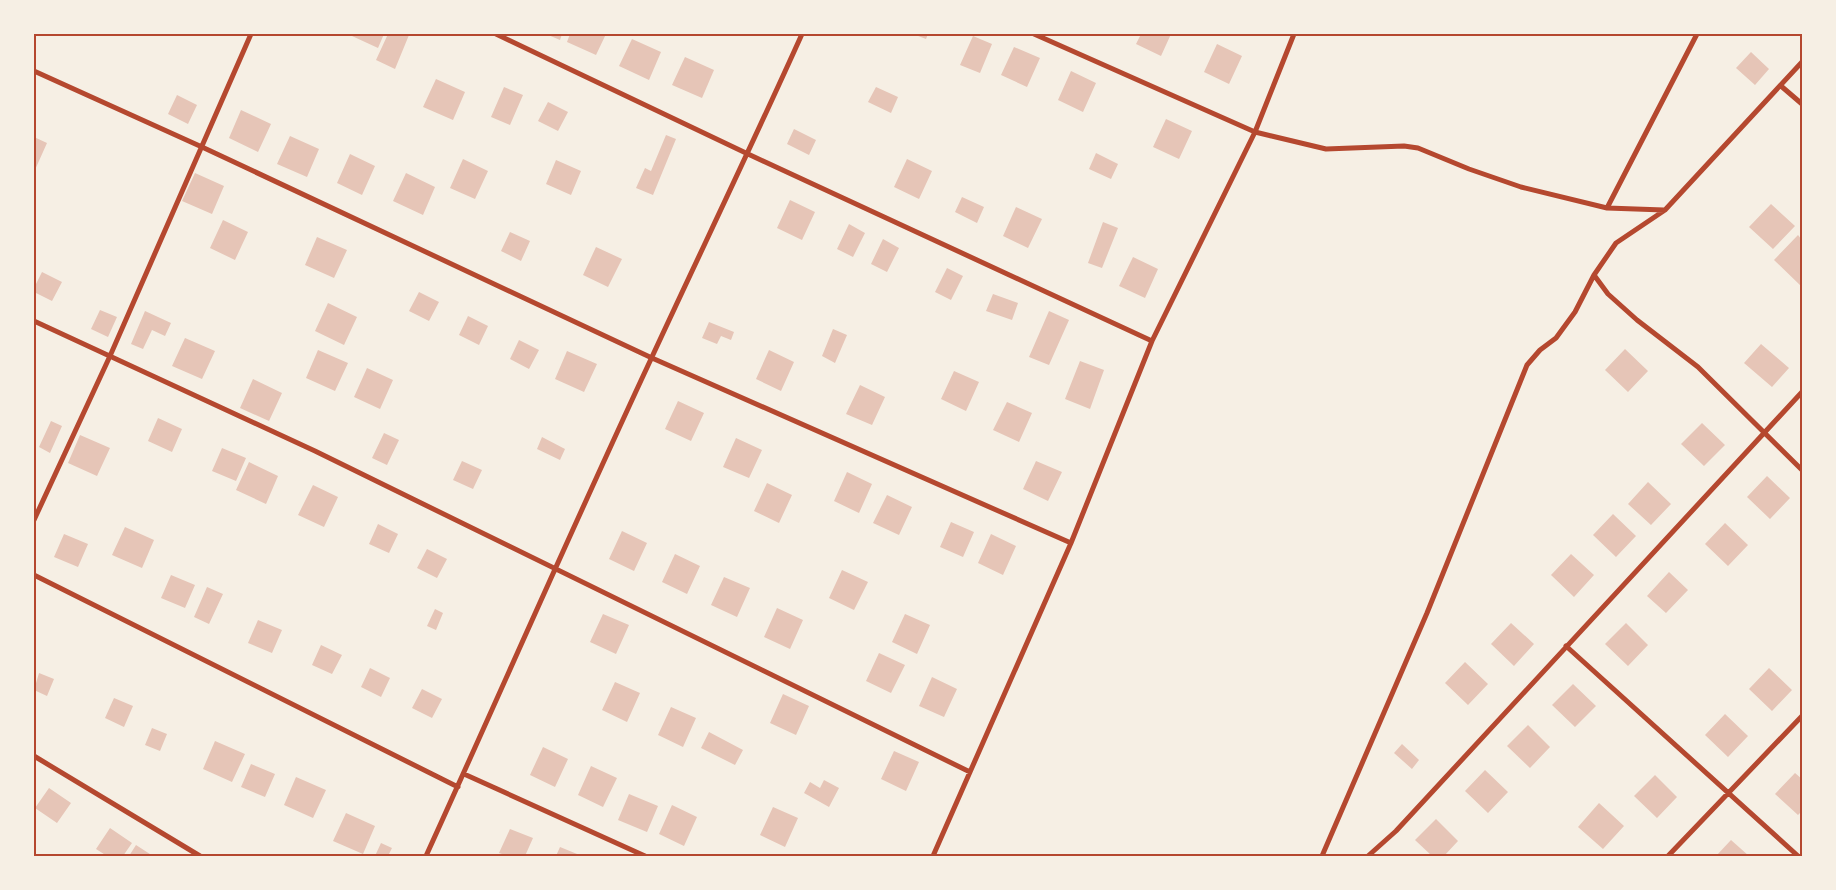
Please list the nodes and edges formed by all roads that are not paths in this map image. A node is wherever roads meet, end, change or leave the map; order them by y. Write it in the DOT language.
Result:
graph roads {
  1 [pos="251,34"];
  2 [pos="496,34"];
  3 [pos="802,34"];
  4 [pos="1034,34"];
  5 [pos="1294,34"];
  6 [pos="1697,34"];
  7 [pos="1802,62"];
  8 [pos="34,71"];
  9 [pos="1781,86"];
  10 [pos="1802,104"];
  11 [pos="1255,132"];
  12 [pos="202,147"];
  13 [pos="748,154"];
  14 [pos="1607,208"];
  15 [pos="1664,210"];
  16 [pos="1594,275"];
  17 [pos="34,321"];
  18 [pos="1152,341"];
  19 [pos="110,356"];
  20 [pos="652,358"];
  21 [pos="1802,392"];
  22 [pos="1764,433"];
  23 [pos="1802,470"];
  24 [pos="34,520"];
  25 [pos="1071,543"];
  26 [pos="556,568"];
  27 [pos="34,575"];
  28 [pos="1566,646"];
  29 [pos="1802,716"];
  30 [pos="34,756"];
  31 [pos="970,772"];
  32 [pos="464,774"];
  33 [pos="458,787"];
  34 [pos="1729,794"];
  35 [pos="200,856"];
  36 [pos="426,856"];
  37 [pos="645,856"];
  38 [pos="934,856"];
  39 [pos="1322,856"];
  40 [pos="1368,856"];
  41 [pos="1668,856"];
  42 [pos="1798,856"];
  1 -- 12 [label="street"];
  2 -- 13 [label="street"];
  3 -- 13 [label="street"];
  4 -- 11 [label="street"];
  5 -- 11 [label="street"];
  6 -- 14 [label="street"];
  7 -- 9 [label="street"];
  8 -- 12 [label="street"];
  9 -- 10 [label="street"];
  9 -- 15 [label="street"];
  11 -- 14 [label="street"];
  11 -- 18 [label="street"];
  12 -- 19 [label="street"];
  12 -- 20 [label="street"];
  13 -- 18 [label="street"];
  13 -- 20 [label="street"];
  14 -- 15 [label="street"];
  15 -- 16 [label="street"];
  16 -- 22 [label="street"];
  16 -- 39 [label="street"];
  17 -- 19 [label="street"];
  18 -- 25 [label="street"];
  19 -- 24 [label="street"];
  19 -- 26 [label="street"];
  20 -- 25 [label="street"];
  20 -- 26 [label="street"];
  21 -- 22 [label="street"];
  22 -- 23 [label="street"];
  22 -- 28 [label="street"];
  25 -- 31 [label="street"];
  26 -- 31 [label="street"];
  26 -- 32 [label="street"];
  27 -- 33 [label="street"];
  28 -- 34 [label="street"];
  28 -- 40 [label="street"];
  29 -- 34 [label="street"];
  30 -- 35 [label="street"];
  31 -- 38 [label="street"];
  32 -- 33 [label="street"];
  32 -- 37 [label="street"];
  33 -- 36 [label="street"];
  34 -- 41 [label="street"];
  34 -- 42 [label="street"];
}
